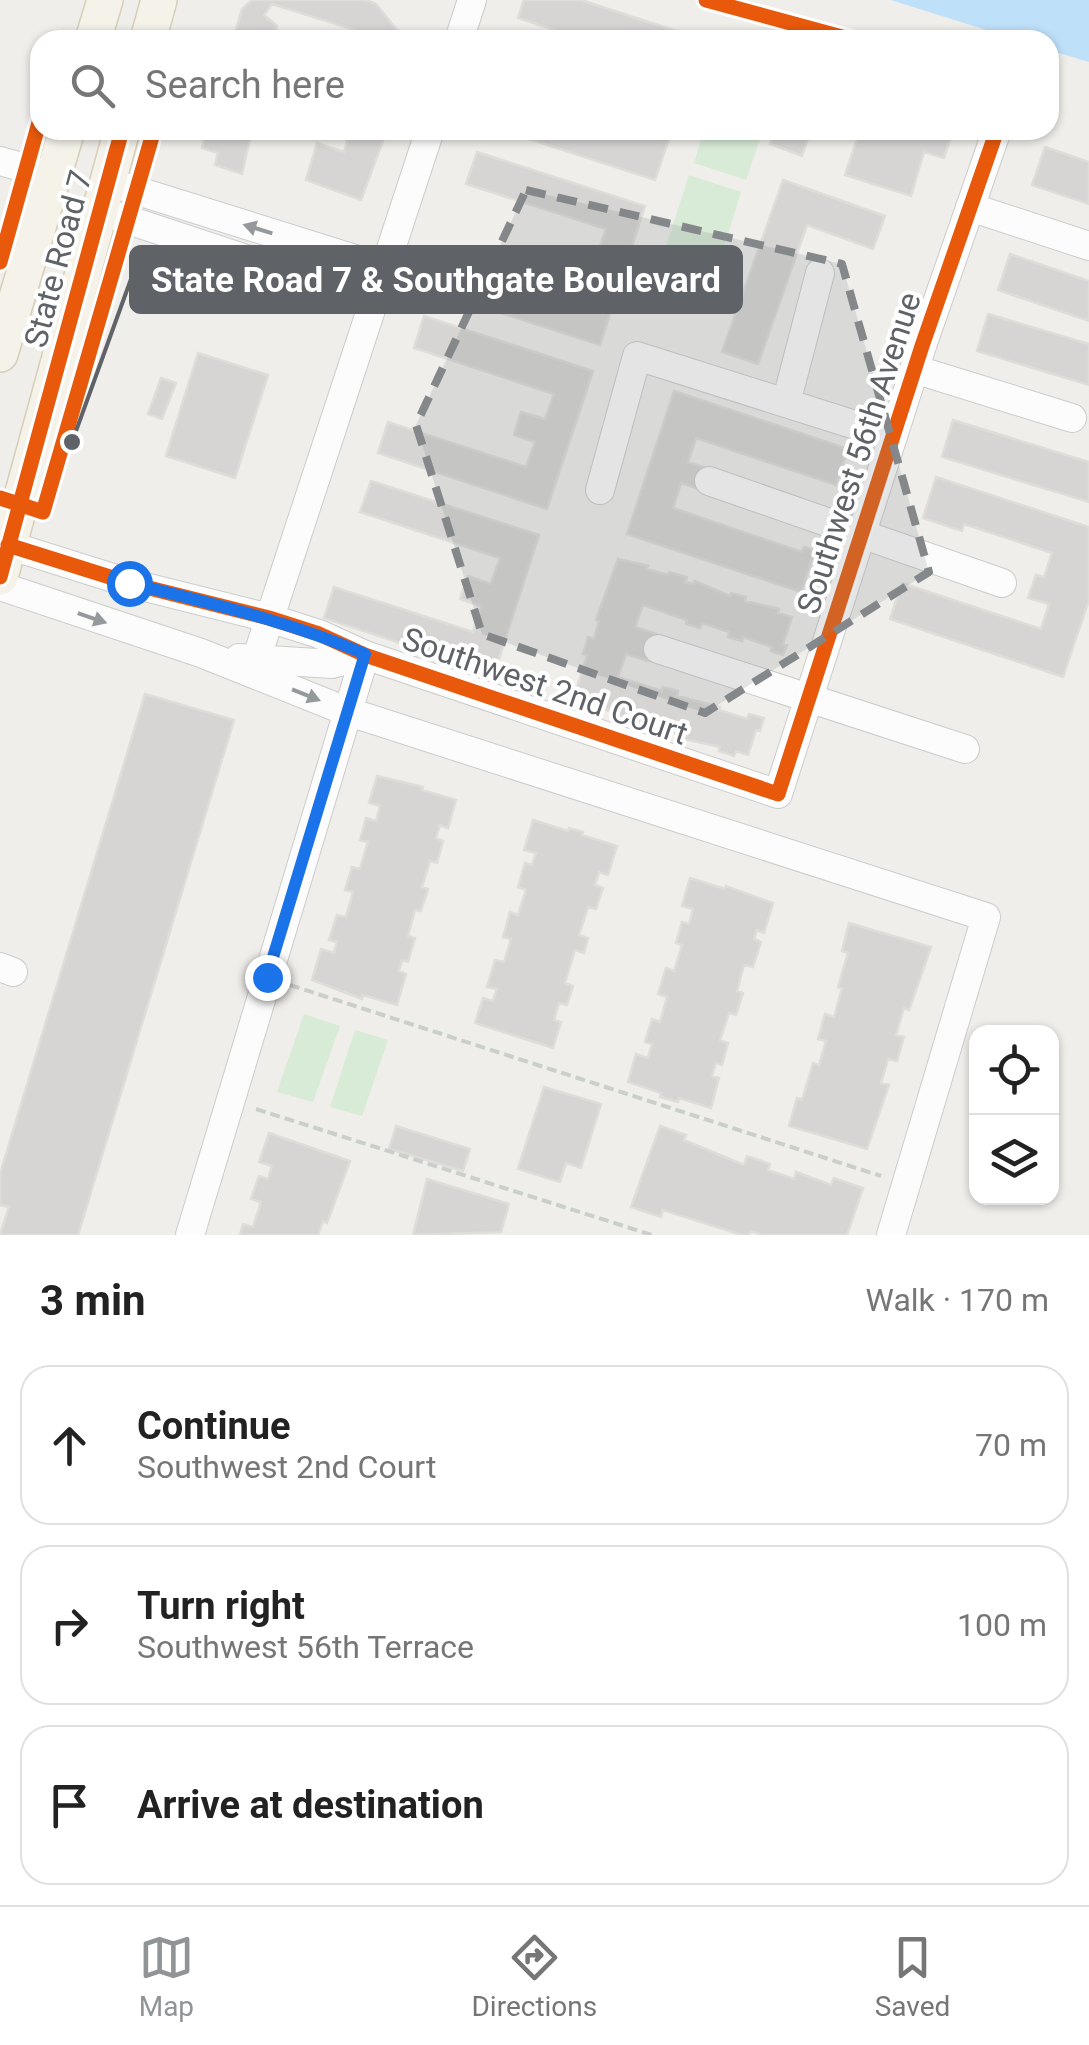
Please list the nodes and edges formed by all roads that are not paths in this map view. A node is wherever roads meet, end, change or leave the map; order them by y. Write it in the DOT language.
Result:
graph roads {
  1 [pos="159,0"];
  2 [pos="472,0"];
  3 [pos="151,30"];
  4 [pos="463,30"];
  5 [pos="64,140"];
  6 [pos="119,140"];
  7 [pos="427,140"];
  8 [pos="993,140"];
  9 [pos="2,166"];
  10 [pos="53,176"];
  11 [pos="104,197"];
  12 [pos="970,207"];
  13 [pos="1089,246"];
  14 [pos="384,268"];
  15 [pos="820,274"];
  16 [pos="373,301"];
  17 [pos="0,354"];
  18 [pos="914,369"];
  19 [pos="786,403"];
  20 [pos="1072,418"];
  21 [pos="892,437"];
  22 [pos="709,481"];
  23 [pos="600,490"];
  24 [pos="862,534"];
  25 [pos="3,555"];
  26 [pos="1002,583"];
  27 [pos="0,586"];
  28 [pos="269,618"];
  29 [pos="658,649"];
  30 [pos="201,653"];
  31 [pos="365,654"];
  32 [pos="256,660"];
  33 [pos="809,698"];
  34 [pos="346,711"];
  35 [pos="965,749"];
  36 [pos="778,794"];
  37 [pos="190,1235"];
  38 [pos="891,1235"];
  1 -- 3 [label="main road"];
  2 -- 4 [label="street"];
  5 -- 10 [label="main road, State Road 7"];
  6 -- 11 [label="main road, State Road 7"];
  7 -- 14 [label="street"];
  8 -- 12 [label="street, Southwest 56th Avenue"];
  9 -- 10 [label="street"];
  10 -- 17 [label="main road, State Road 7"];
  14 -- 11 [label="street, one-way"];
  11 -- 16 [label="street"];
  11 -- 25 [label="main road, State Road 7"];
  12 -- 13 [label="street"];
  12 -- 18 [label="street, Southwest 56th Avenue"];
  14 -- 16 [label="street"];
  15 -- 19 [label="street"];
  16 -- 28 [label="street"];
  18 -- 20 [label="street"];
  18 -- 21 [label="street, Southwest 56th Avenue"];
  19 -- 21 [label="street"];
  19 -- 23 [label="street"];
  21 -- 24 [label="street, Southwest 56th Avenue"];
  22 -- 24 [label="street"];
  24 -- 26 [label="street"];
  24 -- 33 [label="street, Southwest 56th Avenue"];
  25 -- 28 [label="street, Southwest 2nd Court"];
  27 -- 30 [label="street, Southwest 2nd Court, one-way"];
  28 -- 31 [label="street, Southwest 2nd Court"];
  28 -- 32 [label="street"];
  29 -- 33 [label="street"];
  30 -- 32 [label="street, Southwest 2nd Court"];
  30 -- 34 [label="street, Southwest 2nd Court, one-way"];
  31 -- 32 [label="street, Southwest 2nd Court"];
  31 -- 34 [label="street"];
  31 -- 36 [label="street, Southwest 2nd Court"];
  33 -- 35 [label="street"];
  33 -- 36 [label="street, Southwest 56th Avenue"];
  34 -- 37 [label="street"];
  34 -- 38 [label="street, Southwest 2nd Court"];
}
